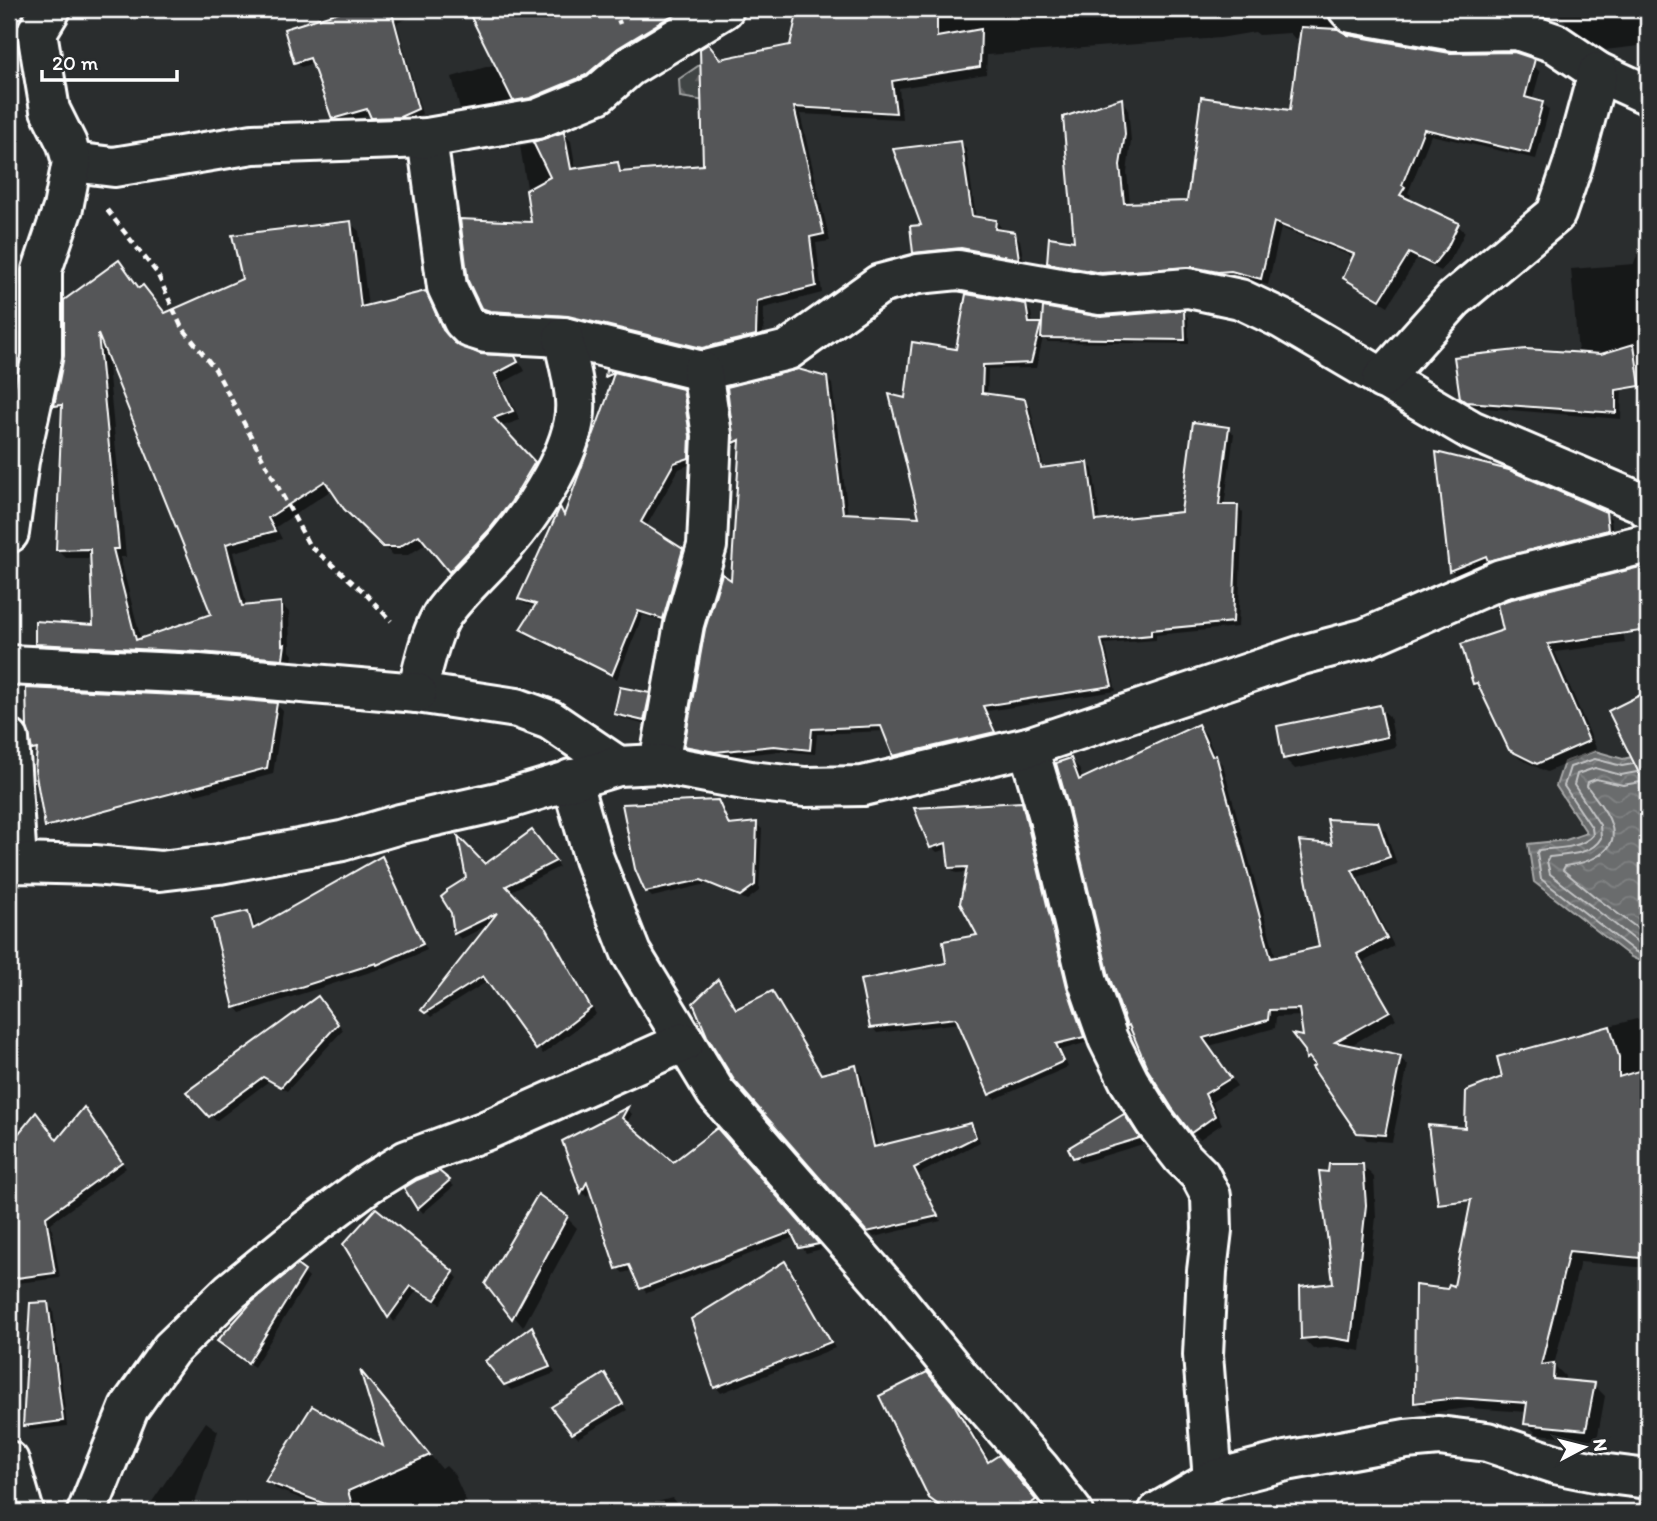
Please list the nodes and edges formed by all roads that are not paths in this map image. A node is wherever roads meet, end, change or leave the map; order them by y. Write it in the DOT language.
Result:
graph roads {
  1 [pos="724,9"];
  2 [pos="1348,9"];
  3 [pos="32,27"];
  4 [pos="1598,72"];
  5 [pos="1648,95"];
  6 [pos="427,138"];
  7 [pos="72,162"];
  8 [pos="562,337"];
  9 [pos="702,371"];
  10 [pos="1382,379"];
  11 [pos="14,459"];
  12 [pos="1648,509"];
  13 [pos="9,533"];
  14 [pos="1648,543"];
  15 [pos="9,665"];
  16 [pos="421,675"];
  17 [pos="9,739"];
  18 [pos="1028,747"];
  19 [pos="659,764"];
  20 [pos="618,766"];
  21 [pos="571,779"];
  22 [pos="13,864"];
  23 [pos="684,1042"];
  24 [pos="9,1461"];
  25 [pos="1648,1479"];
  26 [pos="1213,1480"];
  27 [pos="24,1512"];
  28 [pos="87,1512"];
  29 [pos="1073,1512"];
  30 [pos="1158,1512"];
  1 -- 6 [label="street"];
  2 -- 4 [label="street"];
  3 -- 7 [label="street"];
  4 -- 5 [label="street"];
  4 -- 10 [label="street"];
  6 -- 7 [label="street"];
  6 -- 8 [label="street"];
  7 -- 11 [label="street"];
  8 -- 9 [label="street"];
  8 -- 16 [label="street"];
  9 -- 10 [label="street"];
  9 -- 19 [label="street"];
  10 -- 12 [label="street"];
  11 -- 13 [label="street"];
  14 -- 18 [label="street"];
  15 -- 16 [label="street"];
  16 -- 20 [label="street"];
  17 -- 22 [label="street"];
  18 -- 19 [label="street"];
  18 -- 26 [label="street"];
  19 -- 20 [label="street"];
  20 -- 21 [label="street"];
  21 -- 22 [label="street"];
  21 -- 23 [label="street"];
  23 -- 28 [label="street"];
  23 -- 29 [label="street"];
  24 -- 27 [label="street"];
  25 -- 26 [label="street"];
  26 -- 30 [label="street"];
}
